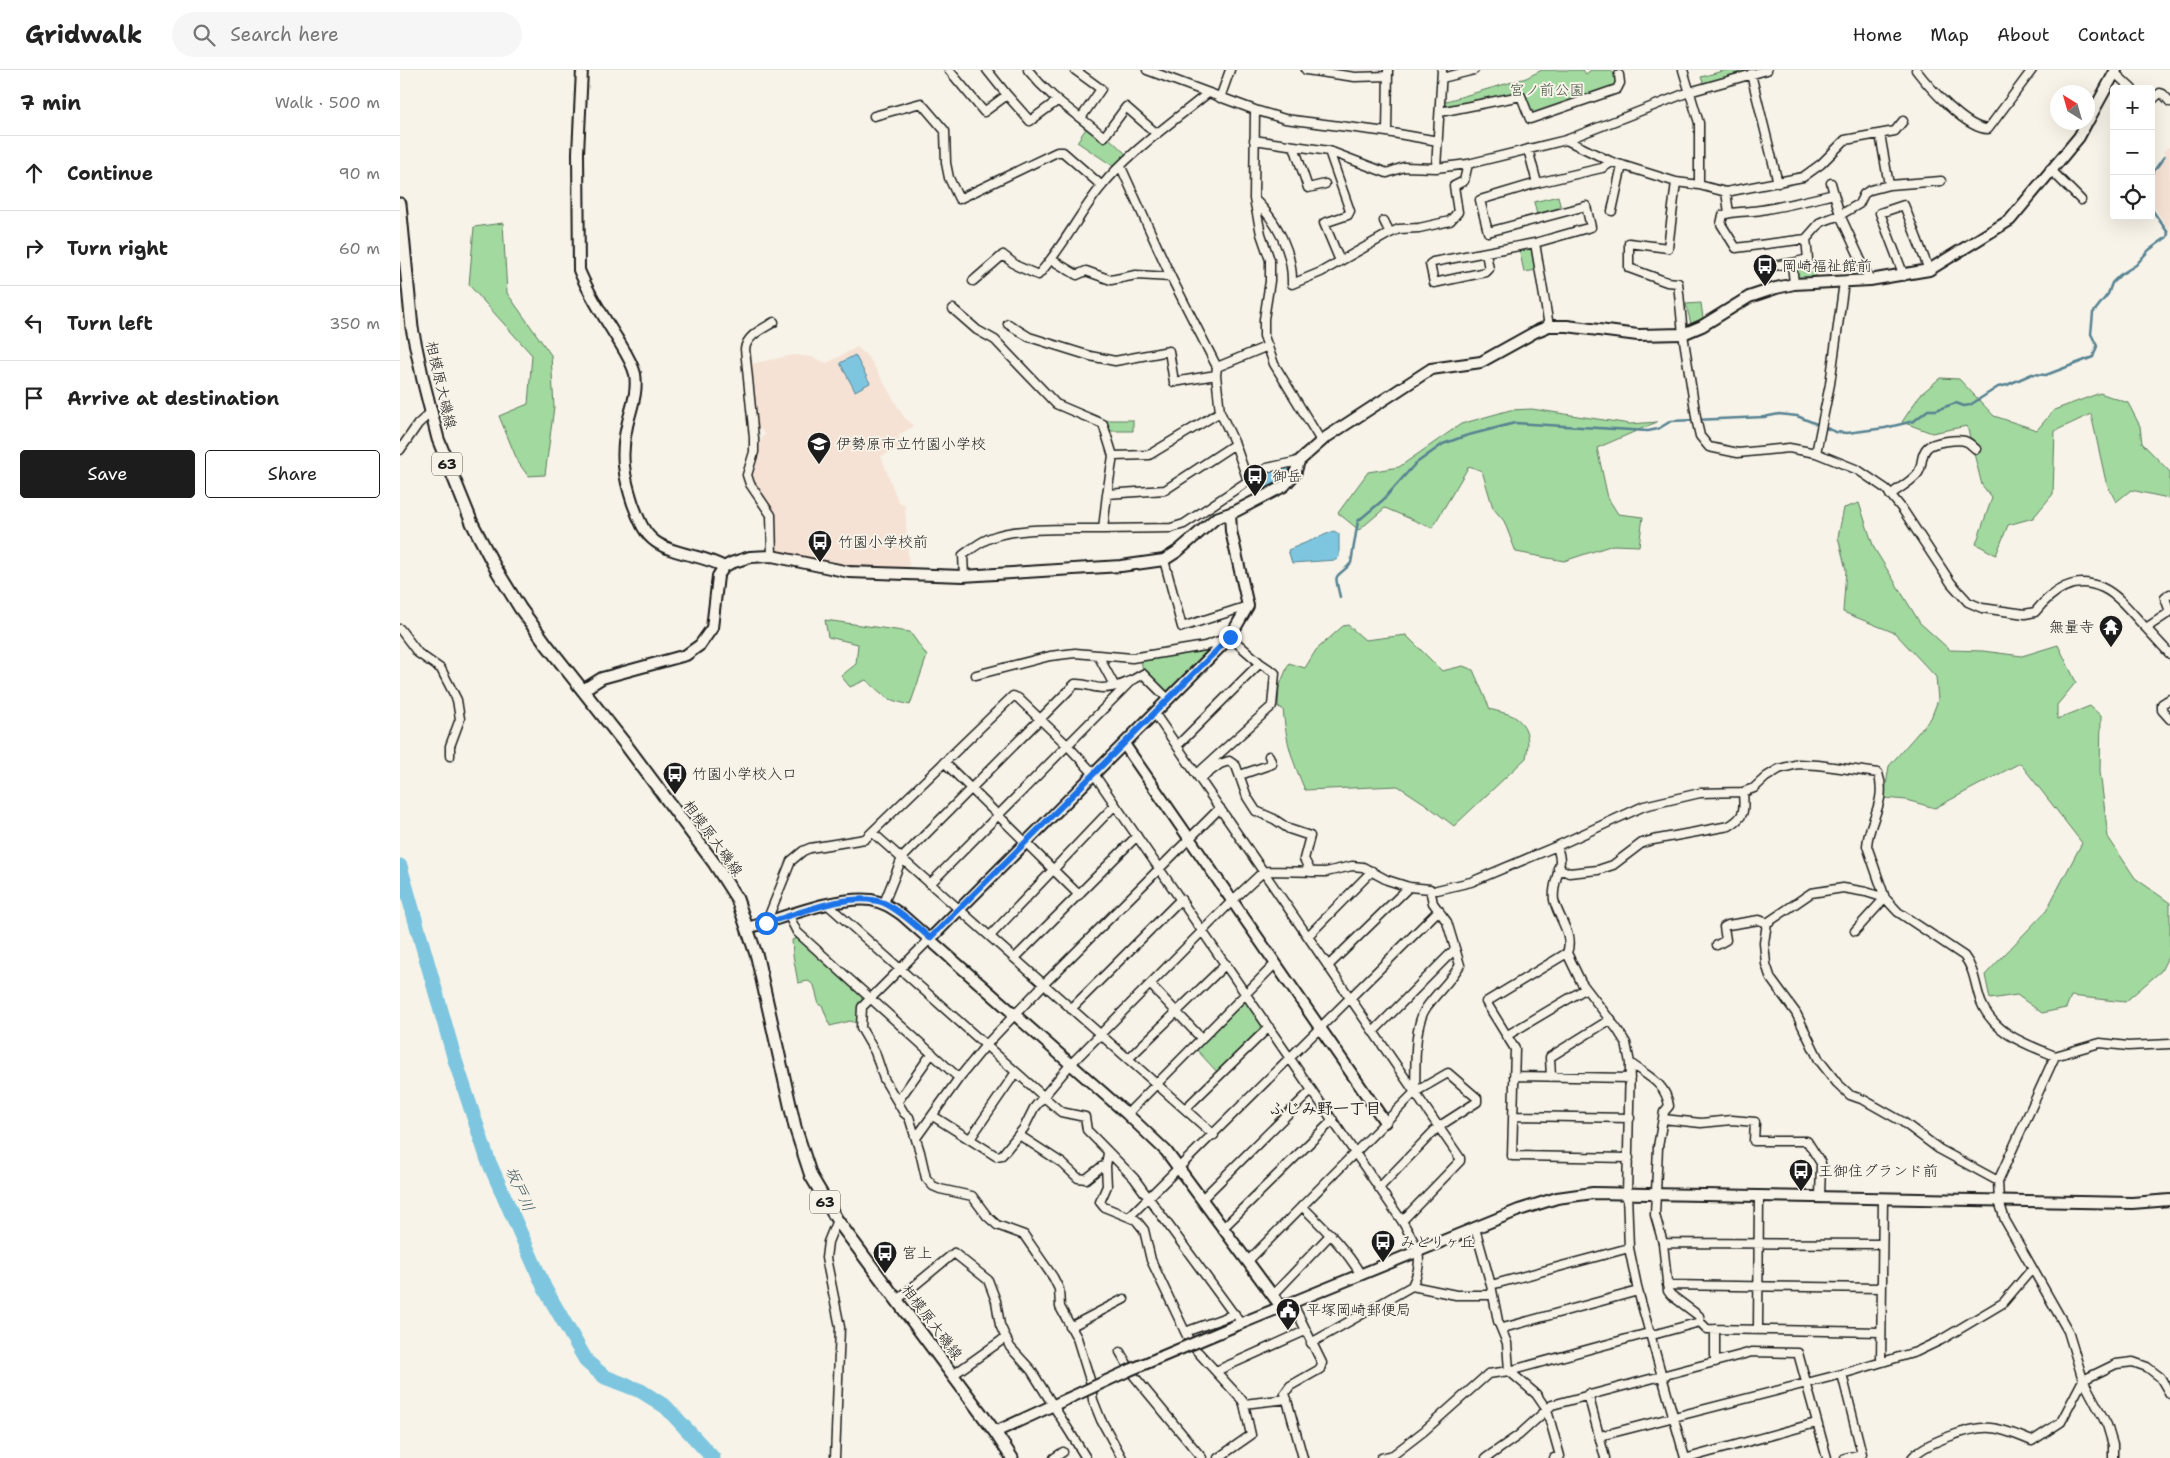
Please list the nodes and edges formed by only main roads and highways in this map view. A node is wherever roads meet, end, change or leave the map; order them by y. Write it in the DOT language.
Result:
graph roads {
  1 [pos="400,204"];
  2 [pos="1012,1458"];
  1 -- 2 [label="main road, 相模原大磯線 / 63"];
}
